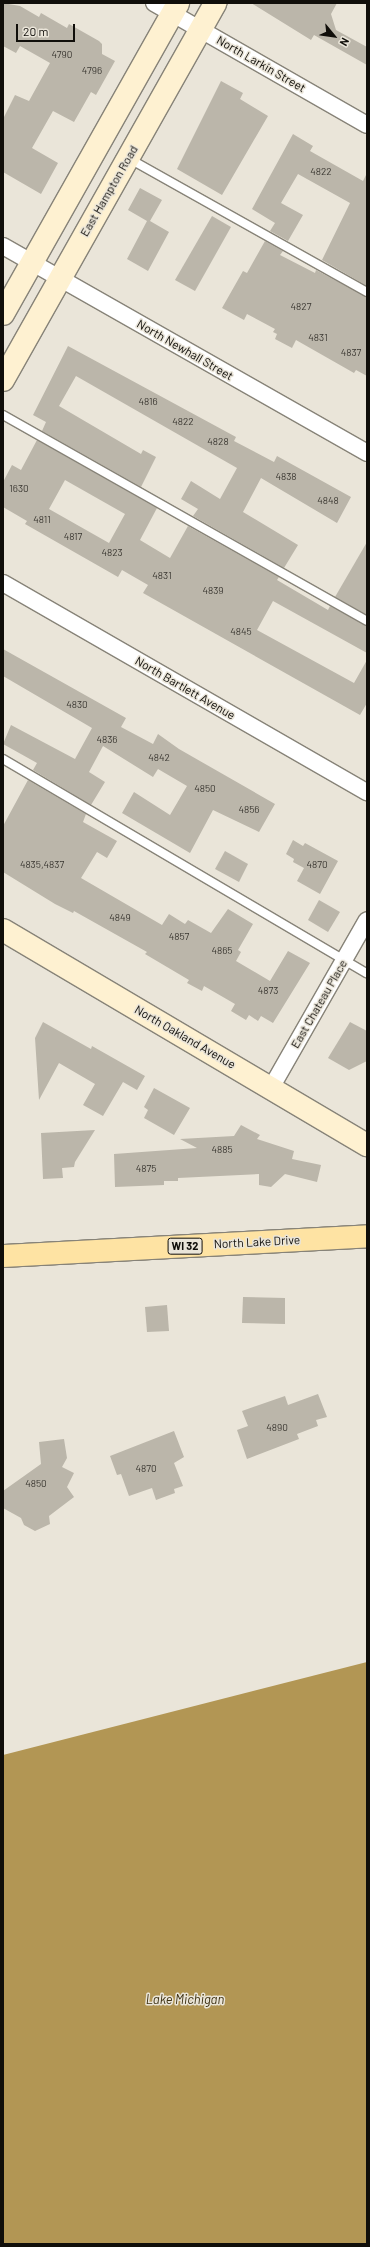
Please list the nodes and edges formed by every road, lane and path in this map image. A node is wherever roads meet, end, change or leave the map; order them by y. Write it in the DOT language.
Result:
graph roads {
  1 [pos="215,3"];
  2 [pos="168,6"];
  3 [pos="200,30"];
  4 [pos="367,125"];
  5 [pos="128,158"];
  6 [pos="3,246"];
  7 [pos="32,262"];
  8 [pos="60,278"];
  9 [pos="367,292"];
  10 [pos="3,314"];
  11 [pos="3,380"];
  12 [pos="3,415"];
  13 [pos="367,454"];
  14 [pos="3,583"];
  15 [pos="367,620"];
  16 [pos="3,759"];
  17 [pos="367,792"];
  18 [pos="367,920"];
  19 [pos="3,930"];
  20 [pos="344,960"];
  21 [pos="367,973"];
  22 [pos="271,1088"];
  23 [pos="367,1145"];
  24 [pos="367,1236"];
  25 [pos="3,1256"];
  1 -- 3 [label="main road, East Hampton Road"];
  2 -- 3 [label="street, North Larkin Street"];
  2 -- 7 [label="main road"];
  3 -- 4 [label="street, North Larkin Street"];
  3 -- 5 [label="main road, East Hampton Road"];
  5 -- 8 [label="main road, East Hampton Road"];
  5 -- 9 [label="lane"];
  6 -- 7 [label="street, North Newhall Street"];
  7 -- 8 [label="street, North Newhall Street"];
  7 -- 10 [label="main road"];
  8 -- 11 [label="main road, East Hampton Road"];
  8 -- 13 [label="street, North Newhall Street"];
  12 -- 15 [label="lane"];
  14 -- 17 [label="street, North Bartlett Avenue"];
  16 -- 20 [label="lane"];
  18 -- 20 [label="street, East Chateau Place"];
  19 -- 22 [label="main road, North Oakland Avenue"];
  20 -- 21 [label="lane"];
  20 -- 22 [label="street, East Chateau Place"];
  22 -- 23 [label="main road, North Oakland Avenue"];
  24 -- 25 [label="main road, North Lake Drive / WI 32"];
}
